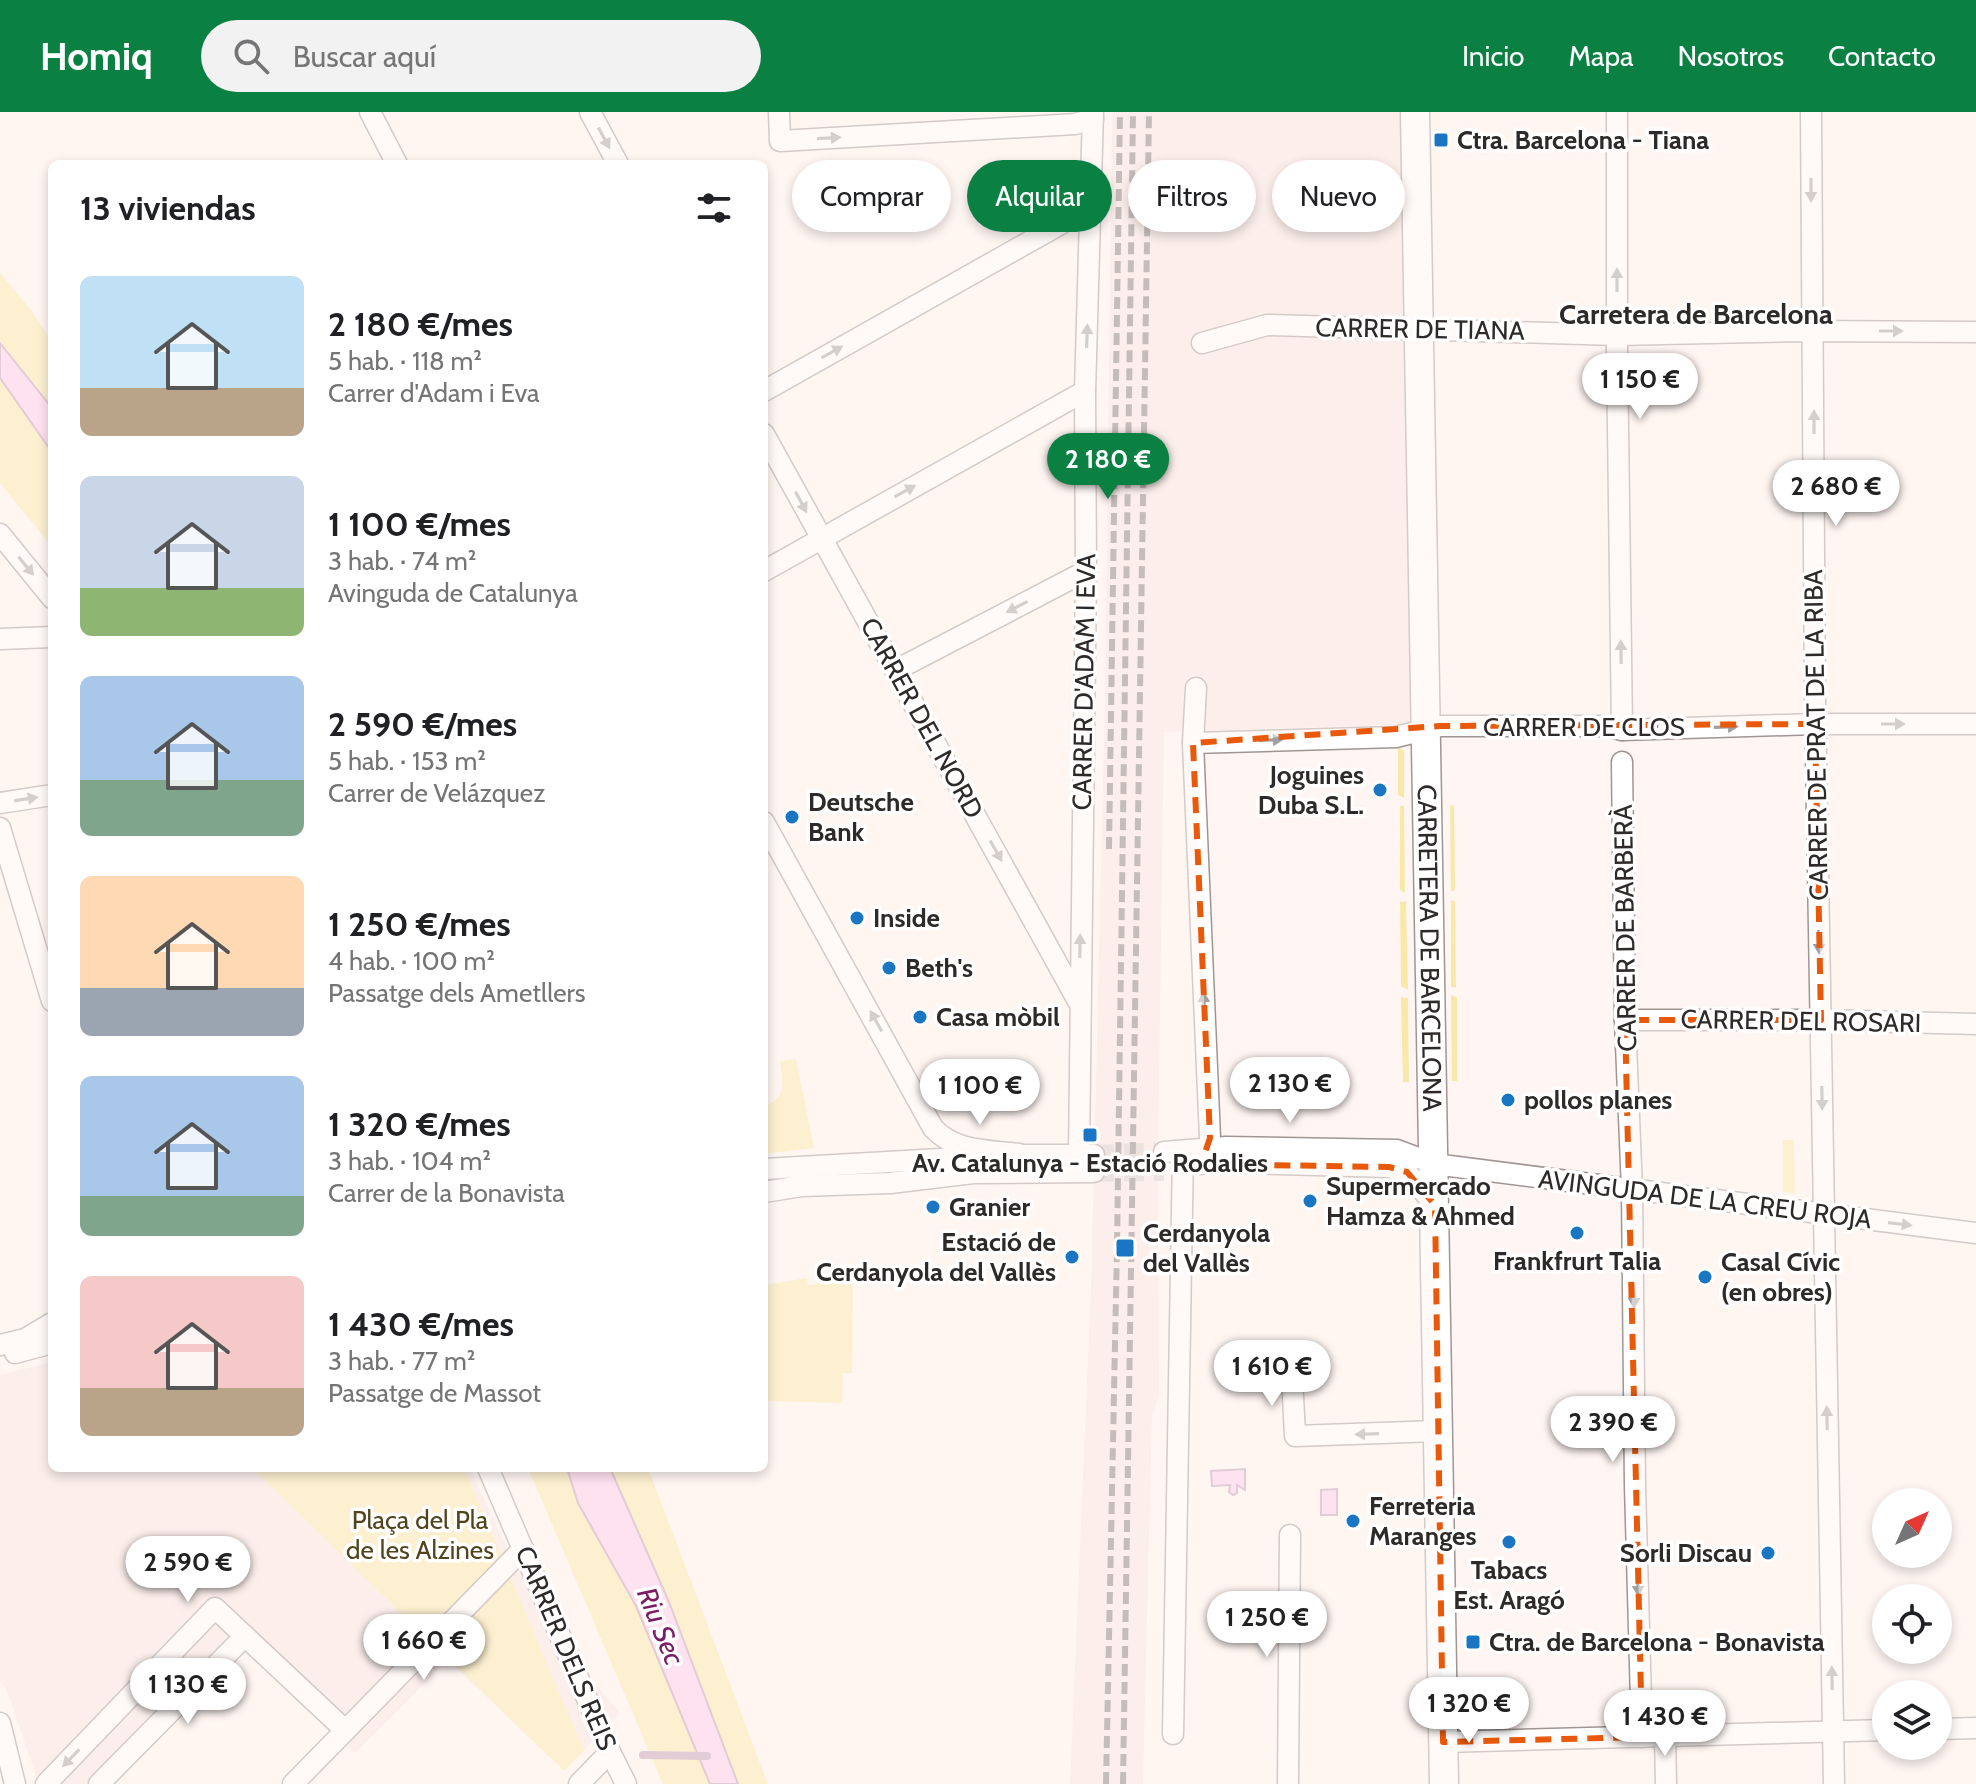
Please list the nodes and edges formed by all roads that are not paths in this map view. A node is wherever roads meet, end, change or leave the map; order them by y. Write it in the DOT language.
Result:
graph roads {
  1 [pos="357,112"];
  2 [pos="370,112"];
  3 [pos="590,112"];
  4 [pos="779,112"];
  5 [pos="1415,112"];
  6 [pos="1617,112"];
  7 [pos="1811,112"];
  8 [pos="1093,116"];
  9 [pos="381,136"];
  10 [pos="395,160"];
  11 [pos="616,160"];
  12 [pos="1092,160"];
  13 [pos="1047,232"];
  14 [pos="1090,232"];
  15 [pos="1419,330"];
  16 [pos="1813,331"];
  17 [pos="1976,332"];
  18 [pos="1617,335"];
  19 [pos="1202,343"];
  20 [pos="768,389"];
  21 [pos="1085,391"];
  22 [pos="768,441"];
  23 [pos="0,534"];
  24 [pos="821,538"];
  25 [pos="768,569"];
  26 [pos="1086,571"];
  27 [pos="48,593"];
  28 [pos="48,637"];
  29 [pos="0,639"];
  30 [pos="896,670"];
  31 [pos="1196,688"];
  32 [pos="1815,724"];
  33 [pos="1976,724"];
  34 [pos="1425,728"];
  35 [pos="1622,730"];
  36 [pos="1193,743"];
  37 [pos="1622,762"];
  38 [pos="48,796"];
  39 [pos="0,803"];
  40 [pos="0,828"];
  41 [pos="768,829"];
  42 [pos="48,988"];
  43 [pos="1079,1003"];
  44 [pos="1625,1020"];
  45 [pos="1821,1020"];
  46 [pos="1976,1024"];
  47 [pos="927,1114"];
  48 [pos="1019,1154"];
  49 [pos="1190,1157"];
  50 [pos="906,1160"];
  51 [pos="1421,1160"];
  52 [pos="1089,1161"];
  53 [pos="768,1169"];
  54 [pos="768,1181"];
  55 [pos="895,1183"];
  56 [pos="1632,1190"];
  57 [pos="768,1191"];
  58 [pos="1435,1205"];
  59 [pos="1824,1214"];
  60 [pos="1976,1233"];
  61 [pos="48,1324"];
  62 [pos="48,1325"];
  63 [pos="0,1334"];
  64 [pos="48,1344"];
  65 [pos="0,1345"];
  66 [pos="0,1358"];
  67 [pos="1292,1377"];
  68 [pos="1438,1431"];
  69 [pos="490,1472"];
  70 [pos="1290,1535"];
  71 [pos="523,1549"];
  72 [pos="245,1636"];
  73 [pos="0,1723"];
  74 [pos="1976,1728"];
  75 [pos="1952,1729"];
  76 [pos="345,1730"];
  77 [pos="1872,1731"];
  78 [pos="1833,1732"];
  79 [pos="1173,1734"];
  80 [pos="1665,1736"];
  81 [pos="1642,1737"];
  82 [pos="1443,1742"];
  83 [pos="610,1752"];
  84 [pos="15,1784"];
  85 [pos="46,1784"];
  86 [pos="99,1784"];
  87 [pos="293,1784"];
  88 [pos="579,1784"];
  89 [pos="626,1784"];
  90 [pos="1288,1784"];
  91 [pos="1444,1784"];
  92 [pos="1666,1784"];
  93 [pos="1834,1784"];
  1 -- 9 [label="street"];
  2 -- 9 [label="street"];
  3 -- 11 [label="street, one-way"];
  4 -- 8 [label="street, one-way"];
  5 -- 15 [label="main road, CARRETERA DE BARCELONA"];
  18 -- 6 [label="street, one-way"];
  7 -- 16 [label="street, CARRER DE PRAT DE LA RIBA, one-way"];
  8 -- 12 [label="street, CARRER D'ADAM I EVA"];
  9 -- 10 [label="street"];
  20 -- 13 [label="street, one-way"];
  21 -- 14 [label="street, CARRER D'ADAM I EVA, one-way"];
  15 -- 18 [label="street, CARRER DE TIANA"];
  15 -- 19 [label="street, CARRER DE TIANA"];
  15 -- 34 [label="main road, CARRETERA DE BARCELONA"];
  16 -- 17 [label="street, CARRER DE TIANA, one-way"];
  16 -- 18 [label="street, CARRER DE TIANA"];
  32 -- 16 [label="street, CARRER DE PRAT DE LA RIBA, one-way"];
  35 -- 18 [label="street, one-way"];
  24 -- 21 [label="street, one-way"];
  21 -- 26 [label="street, CARRER D'ADAM I EVA"];
  22 -- 24 [label="street, CARRER DEL NORD, one-way"];
  23 -- 27 [label="street, one-way"];
  24 -- 25 [label="street"];
  24 -- 30 [label="street, CARRER DEL NORD"];
  26 -- 30 [label="street, one-way"];
  43 -- 26 [label="street, CARRER D'ADAM I EVA, one-way"];
  28 -- 29 [label="street"];
  30 -- 43 [label="street, CARRER DEL NORD, one-way"];
  31 -- 36 [label="street"];
  32 -- 33 [label="street, CARRER DE CLOS, one-way"];
  35 -- 32 [label="street, CARRER DE CLOS, one-way"];
  32 -- 45 [label="street, CARRER DE PRAT DE LA RIBA, one-way"];
  34 -- 35 [label="street, CARRER DE CLOS"];
  36 -- 34 [label="street, CARRER DE CLOS, one-way"];
  34 -- 51 [label="main road, CARRETERA DE BARCELONA"];
  49 -- 36 [label="street, one-way"];
  37 -- 44 [label="street, CARRER DE BARBERÀ"];
  39 -- 38 [label="street, one-way"];
  40 -- 42 [label="street"];
  47 -- 41 [label="street, one-way"];
  43 -- 52 [label="street, CARRER D'ADAM I EVA"];
  44 -- 45 [label="street, CARRER DEL ROSARI"];
  44 -- 56 [label="street, CARRER DE BARBERÀ"];
  45 -- 46 [label="street, CARRER DEL ROSARI"];
  45 -- 59 [label="street, CARRER DE PRAT DE LA RIBA, one-way"];
  47 -- 48 [label="street"];
  47 -- 50 [label="street"];
  48 -- 50 [label="street"];
  48 -- 52 [label="street"];
  49 -- 51 [label="street, AVINGUDA DE LA CREU ROJA"];
  49 -- 58 [label="street"];
  49 -- 79 [label="street"];
  50 -- 53 [label="street"];
  50 -- 55 [label="street"];
  51 -- 56 [label="street, AVINGUDA DE LA CREU ROJA"];
  51 -- 58 [label="main road, CARRETERA DE BARCELONA"];
  52 -- 55 [label="street"];
  54 -- 55 [label="street"];
  55 -- 57 [label="street"];
  56 -- 59 [label="street, AVINGUDA DE LA CREU ROJA"];
  56 -- 81 [label="street, CARRER DE BARBERÀ, one-way"];
  58 -- 68 [label="main road, CARRETERA DE BARCELONA"];
  59 -- 60 [label="street, AVINGUDA DE LA CREU ROJA, one-way"];
  78 -- 59 [label="street, CARRER DE PRAT DE LA RIBA, one-way"];
  61 -- 63 [label="street"];
  62 -- 65 [label="street"];
  64 -- 66 [label="street"];
  68 -- 67 [label="street, one-way"];
  68 -- 82 [label="main road, CARRETERA DE BARCELONA"];
  69 -- 71 [label="street, CARRER DELS REIS"];
  70 -- 90 [label="street"];
  71 -- 76 [label="street"];
  71 -- 83 [label="street, CARRER DELS REIS"];
  72 -- 76 [label="street"];
  72 -- 85 [label="street, one-way"];
  72 -- 86 [label="street"];
  73 -- 84 [label="street"];
  74 -- 75 [label="street"];
  76 -- 87 [label="street"];
  77 -- 78 [label="street"];
  78 -- 80 [label="street"];
  78 -- 93 [label="street, CARRER DE PRAT DE LA RIBA"];
  80 -- 81 [label="street"];
  80 -- 92 [label="street"];
  81 -- 82 [label="street"];
  82 -- 91 [label="main road, CARRETERA DE BARCELONA"];
  83 -- 88 [label="street"];
  83 -- 89 [label="street, CARRER DELS REIS"];
}
